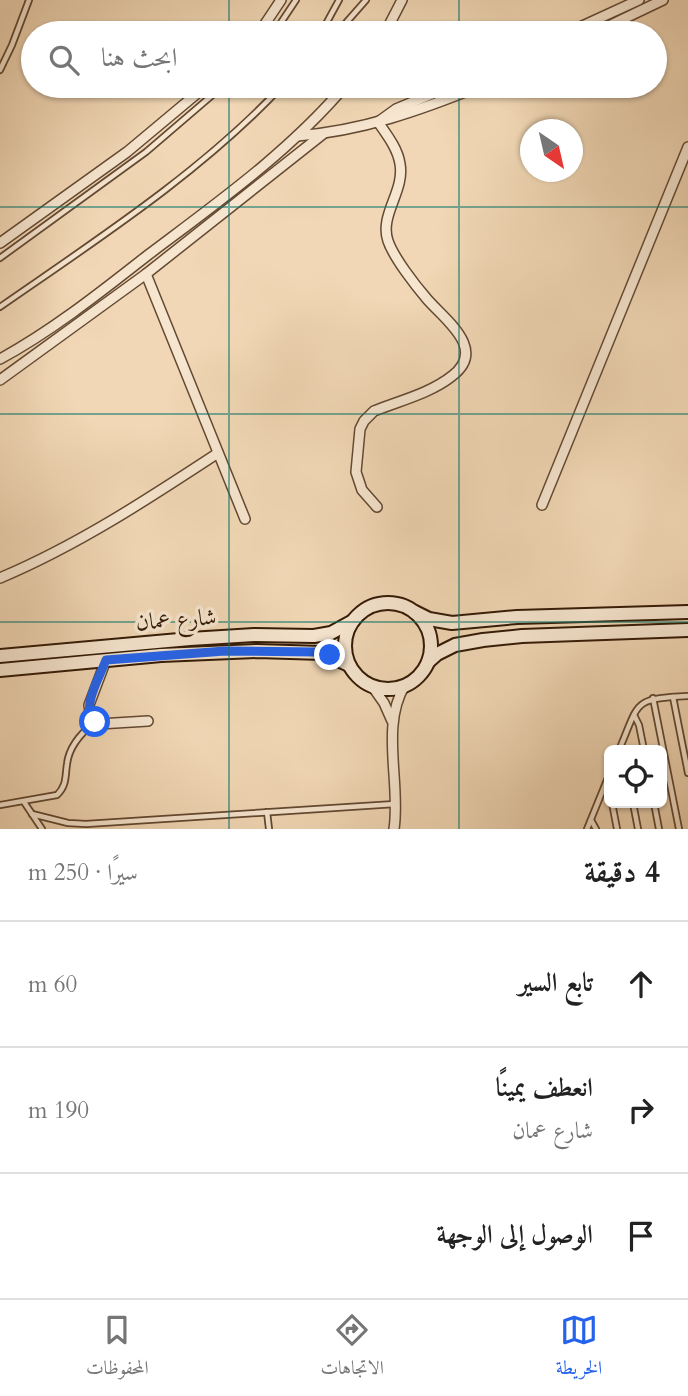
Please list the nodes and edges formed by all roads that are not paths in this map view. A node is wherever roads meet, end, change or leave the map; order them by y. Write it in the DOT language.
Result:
graph roads {
  1 [pos="29,0"];
  2 [pos="281,0"];
  3 [pos="296,0"];
  4 [pos="339,0"];
  5 [pos="366,0"];
  6 [pos="402,0"];
  7 [pos="639,0"];
  8 [pos="663,0"];
  9 [pos="21,21"];
  10 [pos="21,21"];
  11 [pos="267,21"];
  12 [pos="282,21"];
  13 [pos="328,21"];
  14 [pos="348,21"];
  15 [pos="391,21"];
  16 [pos="593,21"];
  17 [pos="619,21"];
  18 [pos="0,70"];
  19 [pos="192,98"];
  20 [pos="209,98"];
  21 [pos="269,98"];
  22 [pos="333,98"];
  23 [pos="421,98"];
  24 [pos="451,98"];
  25 [pos="378,122"];
  26 [pos="323,134"];
  27 [pos="296,136"];
  28 [pos="688,147"];
  29 [pos="0,243"];
  30 [pos="0,258"];
  31 [pos="146,274"];
  32 [pos="0,307"];
  33 [pos="0,359"];
  34 [pos="0,380"];
  35 [pos="218,453"];
  36 [pos="542,505"];
  37 [pos="377,506"];
  38 [pos="245,519"];
  39 [pos="0,578"];
  40 [pos="415,612"];
  41 [pos="688,612"];
  42 [pos="353,621"];
  43 [pos="688,630"];
  44 [pos="0,656"];
  45 [pos="106,660"];
  46 [pos="428,662"];
  47 [pos="349,665"];
  48 [pos="0,670"];
  49 [pos="405,685"];
  50 [pos="372,686"];
  51 [pos="688,696"];
  52 [pos="673,697"];
  53 [pos="653,698"];
  54 [pos="634,714"];
  55 [pos="148,721"];
  56 [pos="95,722"];
  57 [pos="393,722"];
  58 [pos="622,745"];
  59 [pos="643,745"];
  60 [pos="688,773"];
  61 [pos="604,788"];
  62 [pos="24,802"];
  63 [pos="396,804"];
  64 [pos="0,805"];
  65 [pos="613,808"];
  66 [pos="634,808"];
  67 [pos="655,808"];
  68 [pos="267,812"];
  69 [pos="32,814"];
  70 [pos="591,820"];
  71 [pos="42,829"];
  72 [pos="270,829"];
  73 [pos="394,829"];
  74 [pos="587,829"];
  75 [pos="596,829"];
  76 [pos="618,829"];
  77 [pos="638,829"];
  78 [pos="659,829"];
  79 [pos="679,829"];
  1 -- 10 [label="lane"];
  2 -- 11 [label="street"];
  3 -- 12 [label="lane"];
  4 -- 13 [label="lane"];
  5 -- 14 [label="lane"];
  6 -- 15 [label="street"];
  7 -- 16 [label="street"];
  8 -- 17 [label="street"];
  9 -- 18 [label="lane"];
  19 -- 29 [label="street"];
  20 -- 30 [label="lane"];
  21 -- 32 [label="lane"];
  22 -- 27 [label="street"];
  23 -- 25 [label="street"];
  24 -- 25 [label="street"];
  25 -- 26 [label="street"];
  25 -- 37 [label="street"];
  26 -- 27 [label="street"];
  26 -- 31 [label="street"];
  27 -- 33 [label="street"];
  28 -- 36 [label="street"];
  31 -- 34 [label="street"];
  31 -- 35 [label="street"];
  35 -- 38 [label="street"];
  35 -- 39 [label="street"];
  40 -- 41 [label="main road"];
  40 -- 42 [label="main road"];
  40 -- 46 [label="main road"];
  42 -- 44 [label="main road, شارع عمان"];
  42 -- 47 [label="main road"];
  43 -- 46 [label="main road"];
  45 -- 47 [label="main road, شارع عمان"];
  45 -- 48 [label="main road, شارع عمان"];
  45 -- 56 [label="street"];
  46 -- 49 [label="main road"];
  47 -- 50 [label="main road"];
  49 -- 50 [label="main road"];
  49 -- 57 [label="street"];
  50 -- 57 [label="street"];
  51 -- 52 [label="lane"];
  52 -- 53 [label="lane"];
  52 -- 60 [label="lane"];
  53 -- 54 [label="lane"];
  53 -- 79 [label="lane"];
  54 -- 58 [label="lane"];
  54 -- 59 [label="lane"];
  55 -- 56 [label="street"];
  56 -- 62 [label="lane"];
  57 -- 63 [label="street"];
  61 -- 70 [label="lane"];
  62 -- 64 [label="lane"];
  62 -- 69 [label="lane"];
  63 -- 68 [label="lane"];
  63 -- 73 [label="street"];
  65 -- 76 [label="lane"];
  66 -- 77 [label="lane"];
  67 -- 78 [label="lane"];
  68 -- 69 [label="lane"];
  68 -- 72 [label="lane"];
  69 -- 71 [label="lane"];
  70 -- 74 [label="lane"];
  70 -- 75 [label="lane"];
}
